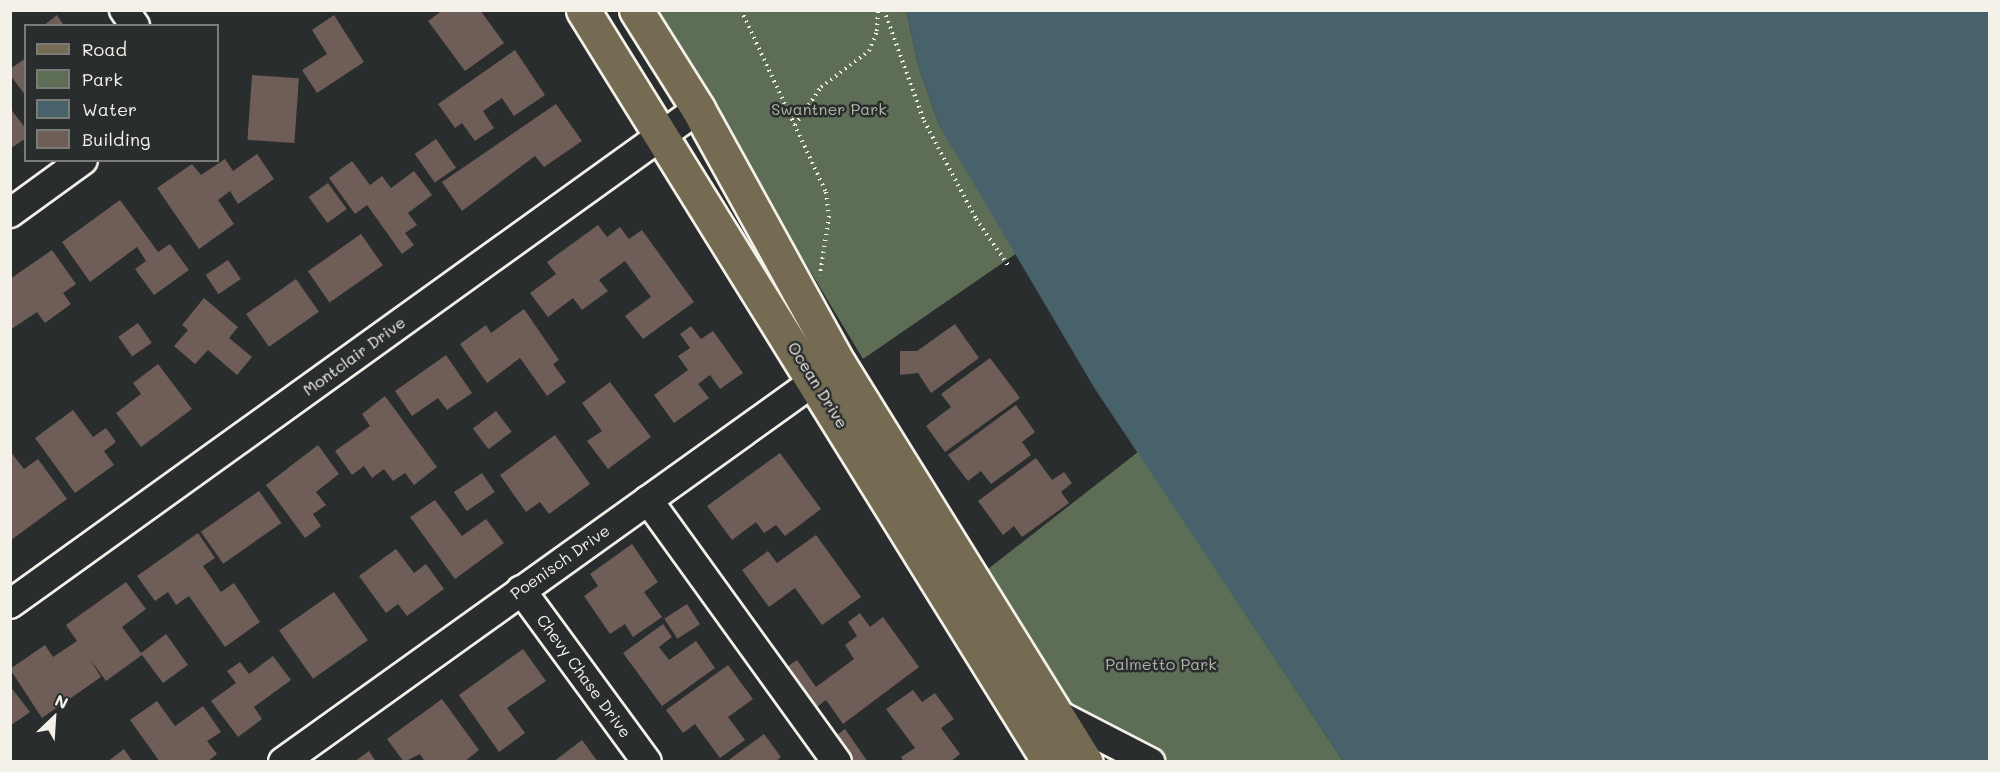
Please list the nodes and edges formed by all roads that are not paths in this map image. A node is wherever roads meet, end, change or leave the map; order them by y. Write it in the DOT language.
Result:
graph roads {
  1 [pos="124,10"];
  2 [pos="583,10"];
  3 [pos="636,10"];
  4 [pos="134,24"];
  5 [pos="698,109"];
  6 [pos="663,134"];
  7 [pos="80,162"];
  8 [pos="10,213"];
  9 [pos="827,372"];
  10 [pos="648,500"];
  11 [pos="936,548"];
  12 [pos="521,590"];
  13 [pos="10,604"];
  14 [pos="1057,714"];
  15 [pos="283,762"];
  16 [pos="647,762"];
  17 [pos="837,762"];
  18 [pos="1049,762"];
  19 [pos="1086,762"];
  20 [pos="1150,762"];
  1 -- 4 [label="street"];
  2 -- 6 [label="main road, Ocean Drive"];
  3 -- 5 [label="main road, Ocean Drive"];
  5 -- 6 [label="street, Montclair Drive"];
  5 -- 9 [label="main road, Ocean Drive"];
  6 -- 9 [label="main road, Ocean Drive"];
  6 -- 13 [label="street, Montclair Drive"];
  7 -- 8 [label="street"];
  9 -- 10 [label="street, Poenisch Drive"];
  9 -- 11 [label="main road, Ocean Drive"];
  10 -- 12 [label="street, Poenisch Drive"];
  10 -- 17 [label="street"];
  11 -- 14 [label="main road, Ocean Drive"];
  11 -- 18 [label="main road, Ocean Drive"];
  12 -- 15 [label="street, Poenisch Drive"];
  12 -- 16 [label="street, Chevy Chase Drive"];
  14 -- 19 [label="main road, Ocean Drive"];
  14 -- 20 [label="street"];
}
